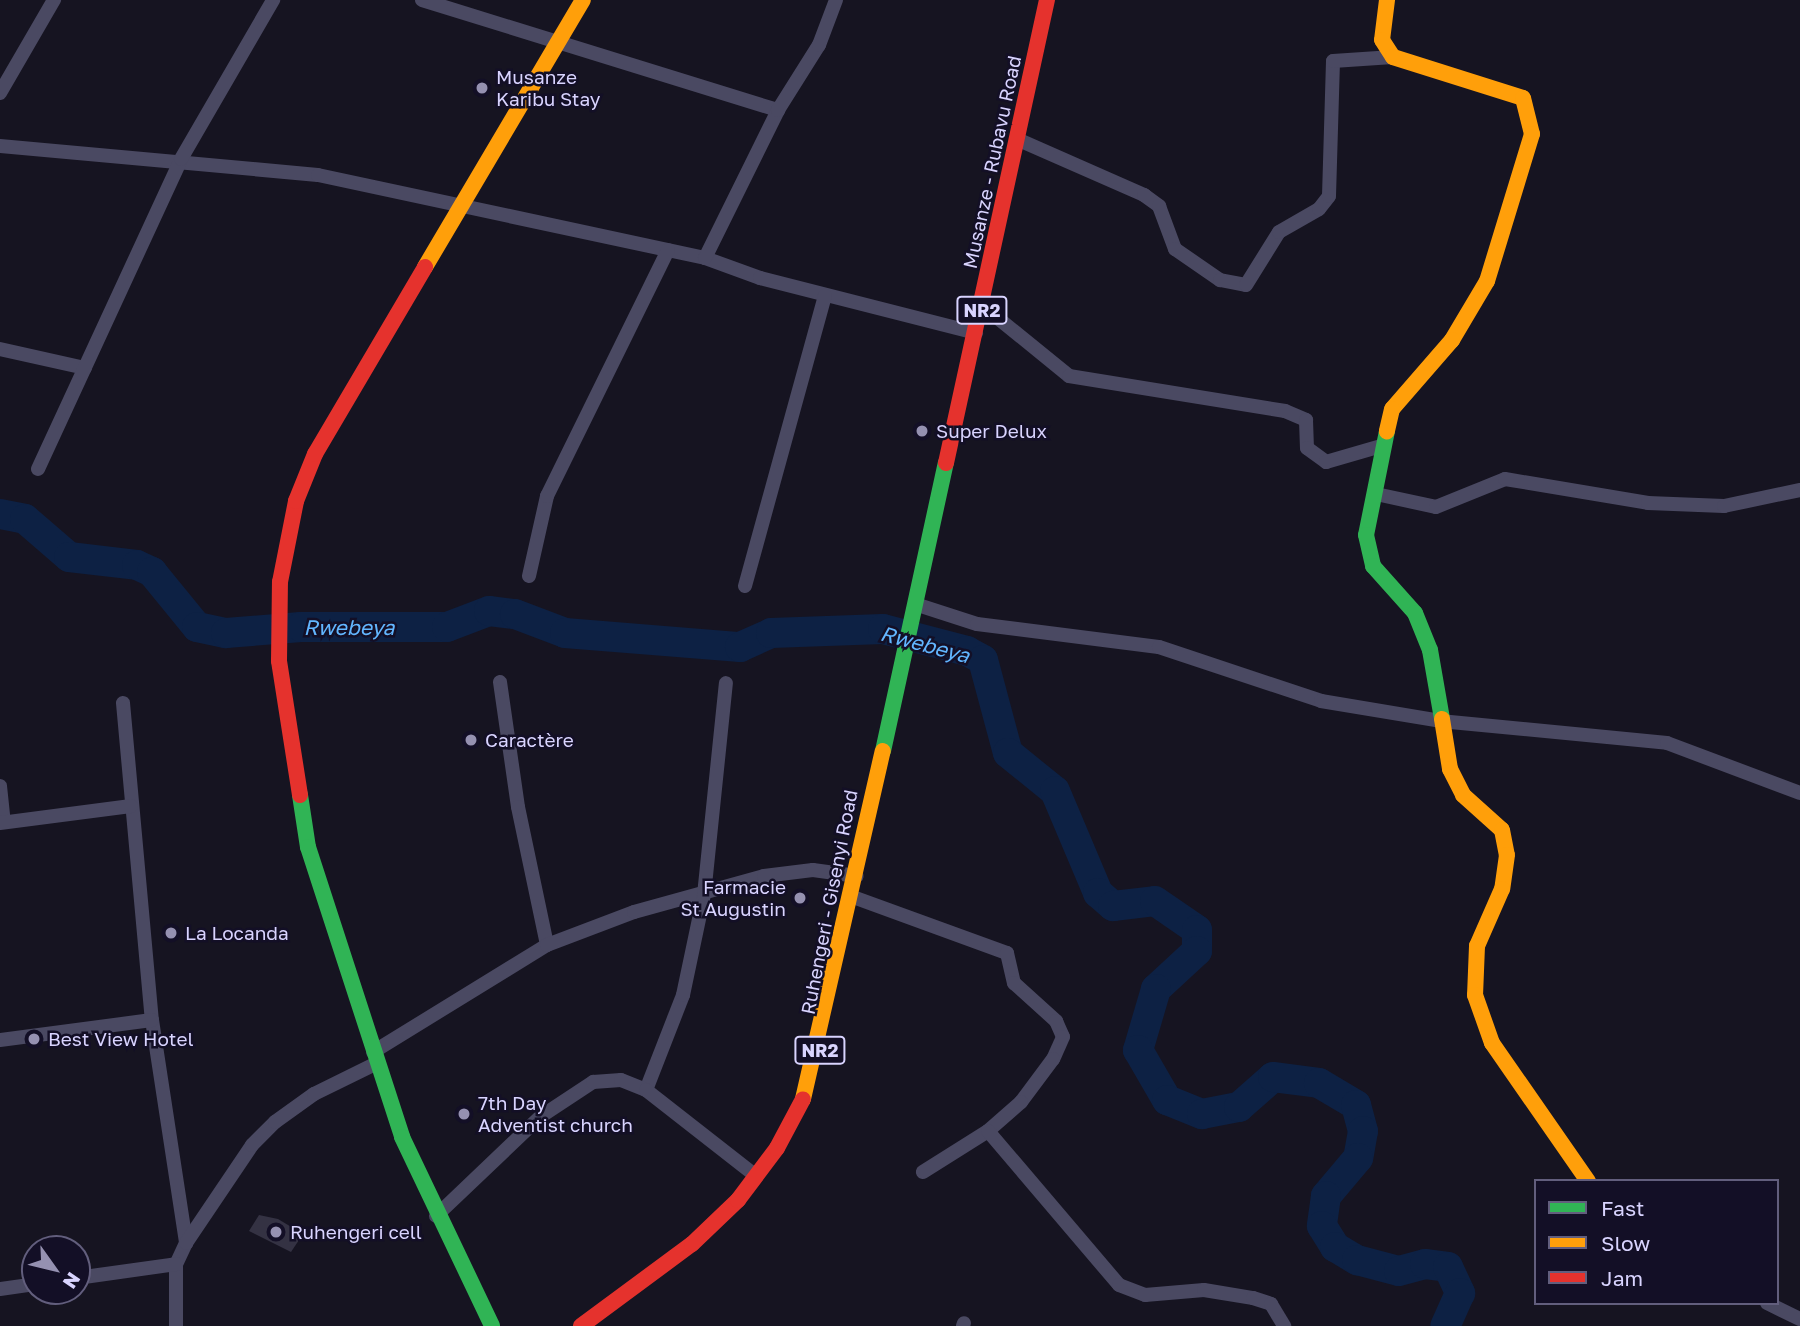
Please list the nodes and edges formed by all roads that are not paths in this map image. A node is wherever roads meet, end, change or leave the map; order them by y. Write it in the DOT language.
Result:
graph roads {
  1 [pos="54,0"];
  2 [pos="273,0"];
  3 [pos="422,0"];
  4 [pos="583,0"];
  5 [pos="836,0"];
  6 [pos="1047,0"];
  7 [pos="1387,0"];
  8 [pos="559,44"];
  9 [pos="1393,57"];
  10 [pos="0,93"];
  11 [pos="778,110"];
  12 [pos="1019,141"];
  13 [pos="0,146"];
  14 [pos="181,159"];
  15 [pos="463,204"];
  16 [pos="668,250"];
  17 [pos="705,258"];
  18 [pos="825,296"];
  19 [pos="983,306"];
  20 [pos="976,333"];
  21 [pos="0,349"];
  22 [pos="85,368"];
  23 [pos="1385,445"];
  24 [pos="38,470"];
  25 [pos="1800,490"];
  26 [pos="1376,494"];
  27 [pos="530,576"];
  28 [pos="745,586"];
  29 [pos="914,612"];
  30 [pos="500,682"];
  31 [pos="726,683"];
  32 [pos="123,703"];
  33 [pos="1440,722"];
  34 [pos="0,786"];
  35 [pos="1800,793"];
  36 [pos="131,806"];
  37 [pos="2,823"];
  38 [pos="857,876"];
  39 [pos="704,895"];
  40 [pos="853,897"];
  41 [pos="547,945"];
  42 [pos="152,1020"];
  43 [pos="0,1040"];
  44 [pos="375,1058"];
  45 [pos="646,1090"];
  46 [pos="988,1131"];
  47 [pos="923,1172"];
  48 [pos="756,1176"];
  49 [pos="1587,1179"];
  50 [pos="436,1216"];
  51 [pos="186,1244"];
  52 [pos="176,1264"];
  53 [pos="91,1276"];
  54 [pos="21,1286"];
  55 [pos="0,1289"];
  56 [pos="1771,1305"];
  57 [pos="1800,1319"];
  58 [pos="176,1326"];
  59 [pos="492,1326"];
  60 [pos="581,1326"];
  61 [pos="1284,1326"];
  1 -- 10 [label="street"];
  2 -- 14 [label="street"];
  3 -- 8 [label="street"];
  4 -- 8 [label="main road"];
  5 -- 11 [label="street"];
  6 -- 12 [label="main road, Musanze - Rubavu Road / NR2"];
  7 -- 9 [label="main road"];
  8 -- 11 [label="street"];
  8 -- 15 [label="main road"];
  9 -- 12 [label="street"];
  9 -- 23 [label="main road"];
  11 -- 17 [label="street"];
  12 -- 19 [label="main road, Musanze - Rubavu Road / NR2"];
  13 -- 14 [label="street"];
  14 -- 15 [label="street"];
  14 -- 22 [label="street"];
  15 -- 16 [label="street"];
  15 -- 44 [label="main road"];
  16 -- 17 [label="street"];
  16 -- 27 [label="street"];
  17 -- 18 [label="street"];
  18 -- 20 [label="street"];
  18 -- 28 [label="street"];
  19 -- 20 [label="main road, Musanze - Rubavu Road / NR2"];
  19 -- 23 [label="street"];
  20 -- 29 [label="main road, Musanze - Rubavu Road / NR2"];
  21 -- 22 [label="street"];
  22 -- 24 [label="street"];
  23 -- 26 [label="main road"];
  25 -- 26 [label="street"];
  26 -- 33 [label="main road"];
  29 -- 33 [label="street"];
  29 -- 38 [label="main road, Ruhengeri - Gisenyi Road / NR2"];
  30 -- 41 [label="street"];
  31 -- 39 [label="street"];
  32 -- 36 [label="street"];
  33 -- 35 [label="street"];
  33 -- 49 [label="main road"];
  34 -- 37 [label="street"];
  36 -- 37 [label="street"];
  36 -- 42 [label="street"];
  38 -- 39 [label="street"];
  38 -- 40 [label="main road, Ruhengeri - Gisenyi Road / NR2"];
  39 -- 41 [label="street"];
  39 -- 45 [label="street"];
  40 -- 46 [label="street"];
  40 -- 48 [label="main road, Ruhengeri - Gisenyi Road / NR2"];
  41 -- 44 [label="street"];
  42 -- 43 [label="street"];
  42 -- 51 [label="street"];
  44 -- 50 [label="main road"];
  44 -- 51 [label="street"];
  45 -- 48 [label="street"];
  45 -- 50 [label="street"];
  46 -- 47 [label="street"];
  46 -- 61 [label="street"];
  48 -- 60 [label="main road, Ruhengeri - Gisenyi Road / NR2"];
  50 -- 59 [label="main road"];
  51 -- 52 [label="street"];
  52 -- 53 [label="street"];
  52 -- 58 [label="street"];
  54 -- 55 [label="street"];
  56 -- 57 [label="street"];
}
